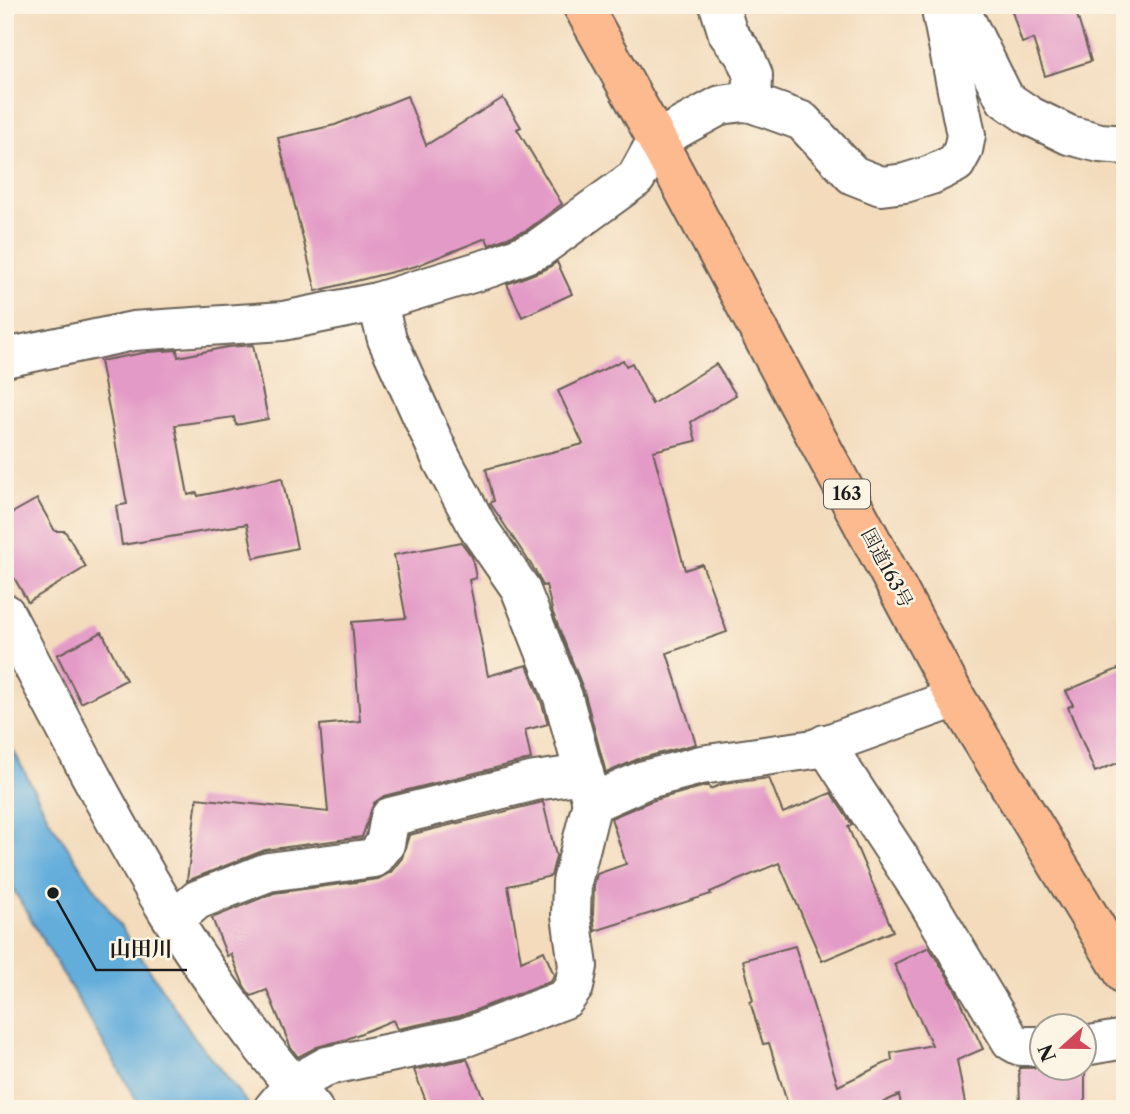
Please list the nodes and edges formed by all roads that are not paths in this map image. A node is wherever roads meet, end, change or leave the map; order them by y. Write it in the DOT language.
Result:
graph roads {
  1 [pos="582,5"];
  2 [pos="719,5"];
  3 [pos="940,5"];
  4 [pos="952,5"];
  5 [pos="751,103"];
  6 [pos="657,140"];
  7 [pos="1125,145"];
  8 [pos="377,302"];
  9 [pos="5,358"];
  10 [pos="5,613"];
  11 [pos="956,698"];
  12 [pos="825,744"];
  13 [pos="588,789"];
  14 [pos="174,919"];
  15 [pos="1121,961"];
  16 [pos="1125,1039"];
  17 [pos="1098,1044"];
  18 [pos="1028,1046"];
  19 [pos="289,1101"];
  1 -- 6 [label="highway, 国道163号 / 163"];
  2 -- 5 [label="street"];
  3 -- 5 [label="street"];
  4 -- 7 [label="street"];
  5 -- 6 [label="street"];
  6 -- 8 [label="street"];
  6 -- 11 [label="highway, 国道163号 / 163"];
  8 -- 9 [label="street"];
  8 -- 13 [label="street"];
  10 -- 14 [label="street"];
  11 -- 12 [label="street"];
  11 -- 15 [label="highway, 国道163号 / 163"];
  12 -- 13 [label="street"];
  12 -- 18 [label="street"];
  13 -- 14 [label="street"];
  13 -- 19 [label="street"];
  14 -- 19 [label="street"];
  16 -- 17 [label="street"];
}
